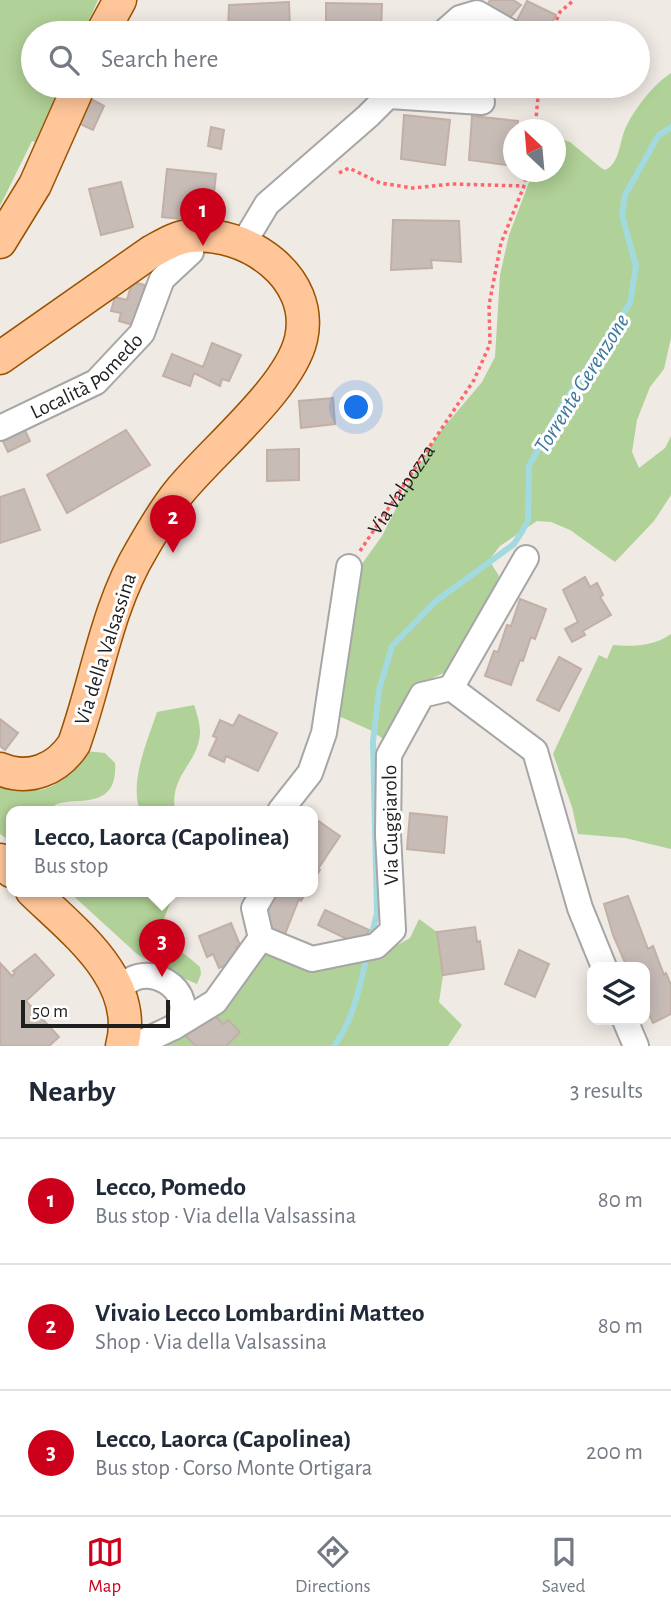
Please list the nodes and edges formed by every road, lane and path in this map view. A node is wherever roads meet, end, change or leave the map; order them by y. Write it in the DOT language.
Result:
graph roads {
  1 [pos="120,0"];
  2 [pos="574,0"];
  3 [pos="109,21"];
  4 [pos="457,21"];
  5 [pos="491,21"];
  6 [pos="556,21"];
  7 [pos="74,98"];
  8 [pos="386,98"];
  9 [pos="450,98"];
  10 [pos="538,98"];
  11 [pos="482,102"];
  12 [pos="536,119"];
  13 [pos="337,174"];
  14 [pos="525,182"];
  15 [pos="524,186"];
  16 [pos="189,236"];
  17 [pos="0,242"];
  18 [pos="243,244"];
  19 [pos="0,358"];
  20 [pos="0,428"];
  21 [pos="526,558"];
  22 [pos="349,567"];
  23 [pos="451,688"];
  24 [pos="0,769"];
  25 [pos="284,806"];
  26 [pos="38,897"];
  27 [pos="260,897"];
  28 [pos="261,938"];
  29 [pos="602,962"];
  30 [pos="118,994"];
  31 [pos="627,1025"];
  32 [pos="174,1027"];
  33 [pos="122,1046"];
  34 [pos="134,1046"];
  35 [pos="636,1046"];
  1 -- 3 [label="main road"];
  2 -- 6 [label="path"];
  4 -- 5 [label="street"];
  7 -- 17 [label="main road"];
  8 -- 18 [label="street"];
  9 -- 11 [label="street"];
  10 -- 12 [label="path"];
  13 -- 15 [label="path"];
  14 -- 15 [label="path, Via Valpozza"];
  15 -- 22 [label="path, Via Valpozza"];
  16 -- 18 [label="main road, Via della Valsassina"];
  16 -- 19 [label="main road, Via della Valsassina"];
  16 -- 20 [label="street, Località Pomedo"];
  18 -- 24 [label="main road, Via della Valsassina"];
  21 -- 23 [label="street"];
  22 -- 25 [label="street"];
  23 -- 28 [label="street, Via Guggiarolo"];
  23 -- 29 [label="street"];
  26 -- 30 [label="main road"];
  27 -- 28 [label="street"];
  28 -- 32 [label="street"];
  30 -- 32 [label="street"];
  30 -- 33 [label="main road"];
  31 -- 35 [label="street"];
  32 -- 34 [label="street"];
}
